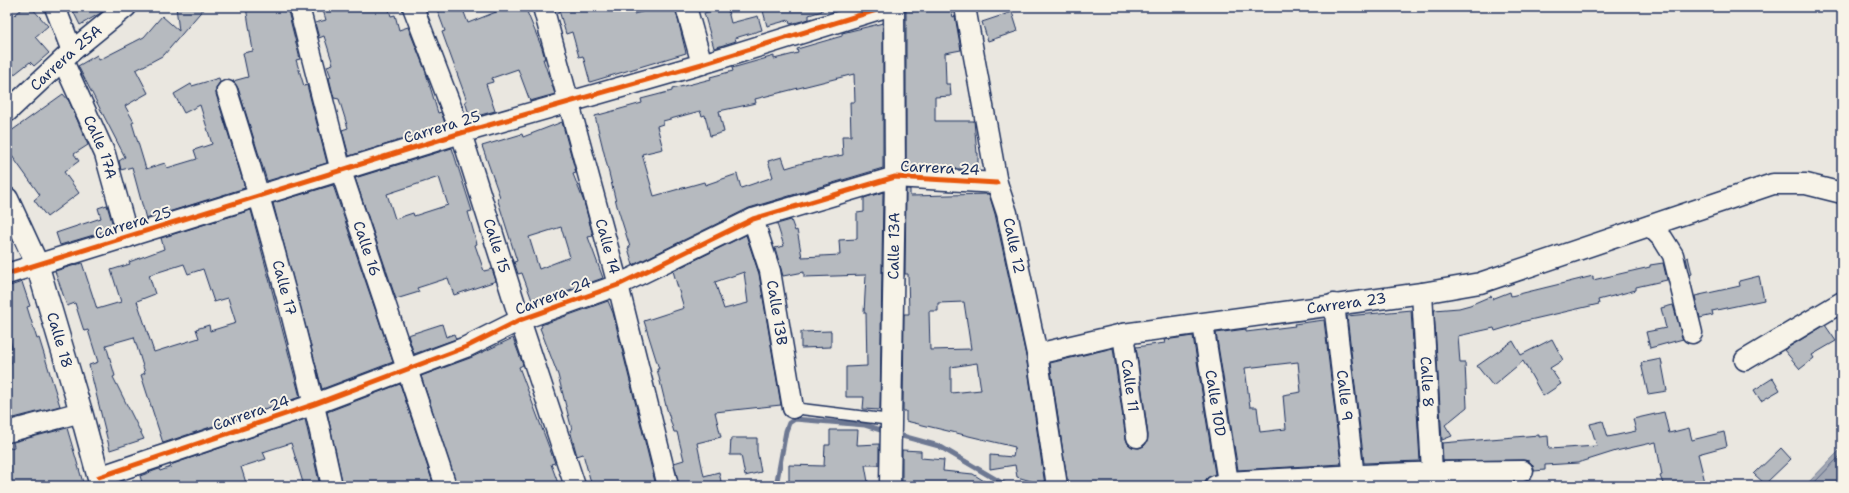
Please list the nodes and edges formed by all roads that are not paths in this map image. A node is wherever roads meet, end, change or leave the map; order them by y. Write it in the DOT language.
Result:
graph roads {
  1 [pos="55,7"];
  2 [pos="126,7"];
  3 [pos="299,7"];
  4 [pos="413,7"];
  5 [pos="543,7"];
  6 [pos="686,7"];
  7 [pos="886,7"];
  8 [pos="894,7"];
  9 [pos="964,7"];
  10 [pos="68,56"];
  11 [pos="702,64"];
  12 [pos="227,91"];
  13 [pos="570,101"];
  14 [pos="7,112"];
  15 [pos="461,133"];
  16 [pos="342,171"];
  17 [pos="895,177"];
  18 [pos="997,183"];
  19 [pos="1842,193"];
  20 [pos="260,196"];
  21 [pos="7,199"];
  22 [pos="753,219"];
  23 [pos="1650,226"];
  24 [pos="128,237"];
  25 [pos="37,264"];
  26 [pos="7,274"];
  27 [pos="618,285"];
  28 [pos="1422,293"];
  29 [pos="1842,302"];
  30 [pos="1334,304"];
  31 [pos="520,320"];
  32 [pos="1203,324"];
  33 [pos="1692,333"];
  34 [pos="1124,334"];
  35 [pos="1036,354"];
  36 [pos="1745,360"];
  37 [pos="407,368"];
  38 [pos="315,404"];
  39 [pos="793,408"];
  40 [pos="81,412"];
  41 [pos="891,420"];
  42 [pos="7,432"];
  43 [pos="1137,437"];
  44 [pos="1523,470"];
  45 [pos="1432,471"];
  46 [pos="1354,480"];
  47 [pos="100,481"];
  48 [pos="1221,484"];
  49 [pos="332,486"];
  50 [pos="446,486"];
  51 [pos="575,486"];
  52 [pos="668,486"];
  53 [pos="890,486"];
  54 [pos="1057,486"];
  1 -- 10 [label="street, Calle 17A"];
  2 -- 10 [label="street, Carrera 25A"];
  3 -- 16 [label="street, Calle 16"];
  4 -- 15 [label="street, Calle 15"];
  5 -- 13 [label="street, Calle 14"];
  6 -- 11 [label="street"];
  7 -- 11 [label="street, Carrera 25"];
  8 -- 17 [label="street, Calle 13A"];
  9 -- 18 [label="street, Calle 12"];
  10 -- 14 [label="street, Carrera 25A"];
  10 -- 24 [label="street, Calle 17A"];
  11 -- 13 [label="street, Carrera 25"];
  12 -- 20 [label="street, Calle 17"];
  13 -- 15 [label="street, Carrera 25"];
  13 -- 27 [label="street, Calle 14"];
  15 -- 16 [label="street, Carrera 25"];
  15 -- 31 [label="street, Calle 15"];
  16 -- 20 [label="street, Carrera 25"];
  16 -- 37 [label="street, Calle 16"];
  17 -- 18 [label="street, Carrera 24"];
  17 -- 22 [label="street, Carrera 24"];
  17 -- 41 [label="street, Calle 13A"];
  18 -- 35 [label="street, Calle 12"];
  19 -- 23 [label="street, Carrera 23"];
  20 -- 24 [label="street, Carrera 25"];
  20 -- 38 [label="street, Calle 17"];
  21 -- 25 [label="main road, Calle 18"];
  22 -- 27 [label="street, Carrera 24"];
  22 -- 39 [label="street, Calle 13B"];
  23 -- 28 [label="street, Carrera 23"];
  23 -- 33 [label="street"];
  24 -- 25 [label="street, Carrera 25"];
  25 -- 26 [label="street, Carrera 25"];
  25 -- 40 [label="main road, Calle 18"];
  27 -- 31 [label="street, Carrera 24"];
  27 -- 52 [label="street, Calle 14"];
  28 -- 30 [label="street, Carrera 23"];
  28 -- 45 [label="street, Calle 8"];
  29 -- 36 [label="street"];
  30 -- 32 [label="street, Carrera 23"];
  30 -- 46 [label="street, Calle 9"];
  31 -- 37 [label="street, Carrera 24"];
  31 -- 51 [label="street, Calle 15"];
  32 -- 34 [label="street, Carrera 23"];
  32 -- 48 [label="street, Calle 10D"];
  34 -- 35 [label="street, Carrera 23"];
  34 -- 43 [label="street, Calle 11"];
  35 -- 54 [label="street, Calle 12"];
  37 -- 38 [label="street, Carrera 24"];
  37 -- 50 [label="street, Calle 16"];
  38 -- 47 [label="street, Carrera 24"];
  38 -- 49 [label="street, Calle 17"];
  39 -- 41 [label="lane"];
  40 -- 42 [label="street"];
  40 -- 47 [label="main road, Calle 18"];
  41 -- 53 [label="street, Calle 13A"];
  44 -- 45 [label="street"];
  45 -- 46 [label="street"];
  46 -- 48 [label="street"];
}
